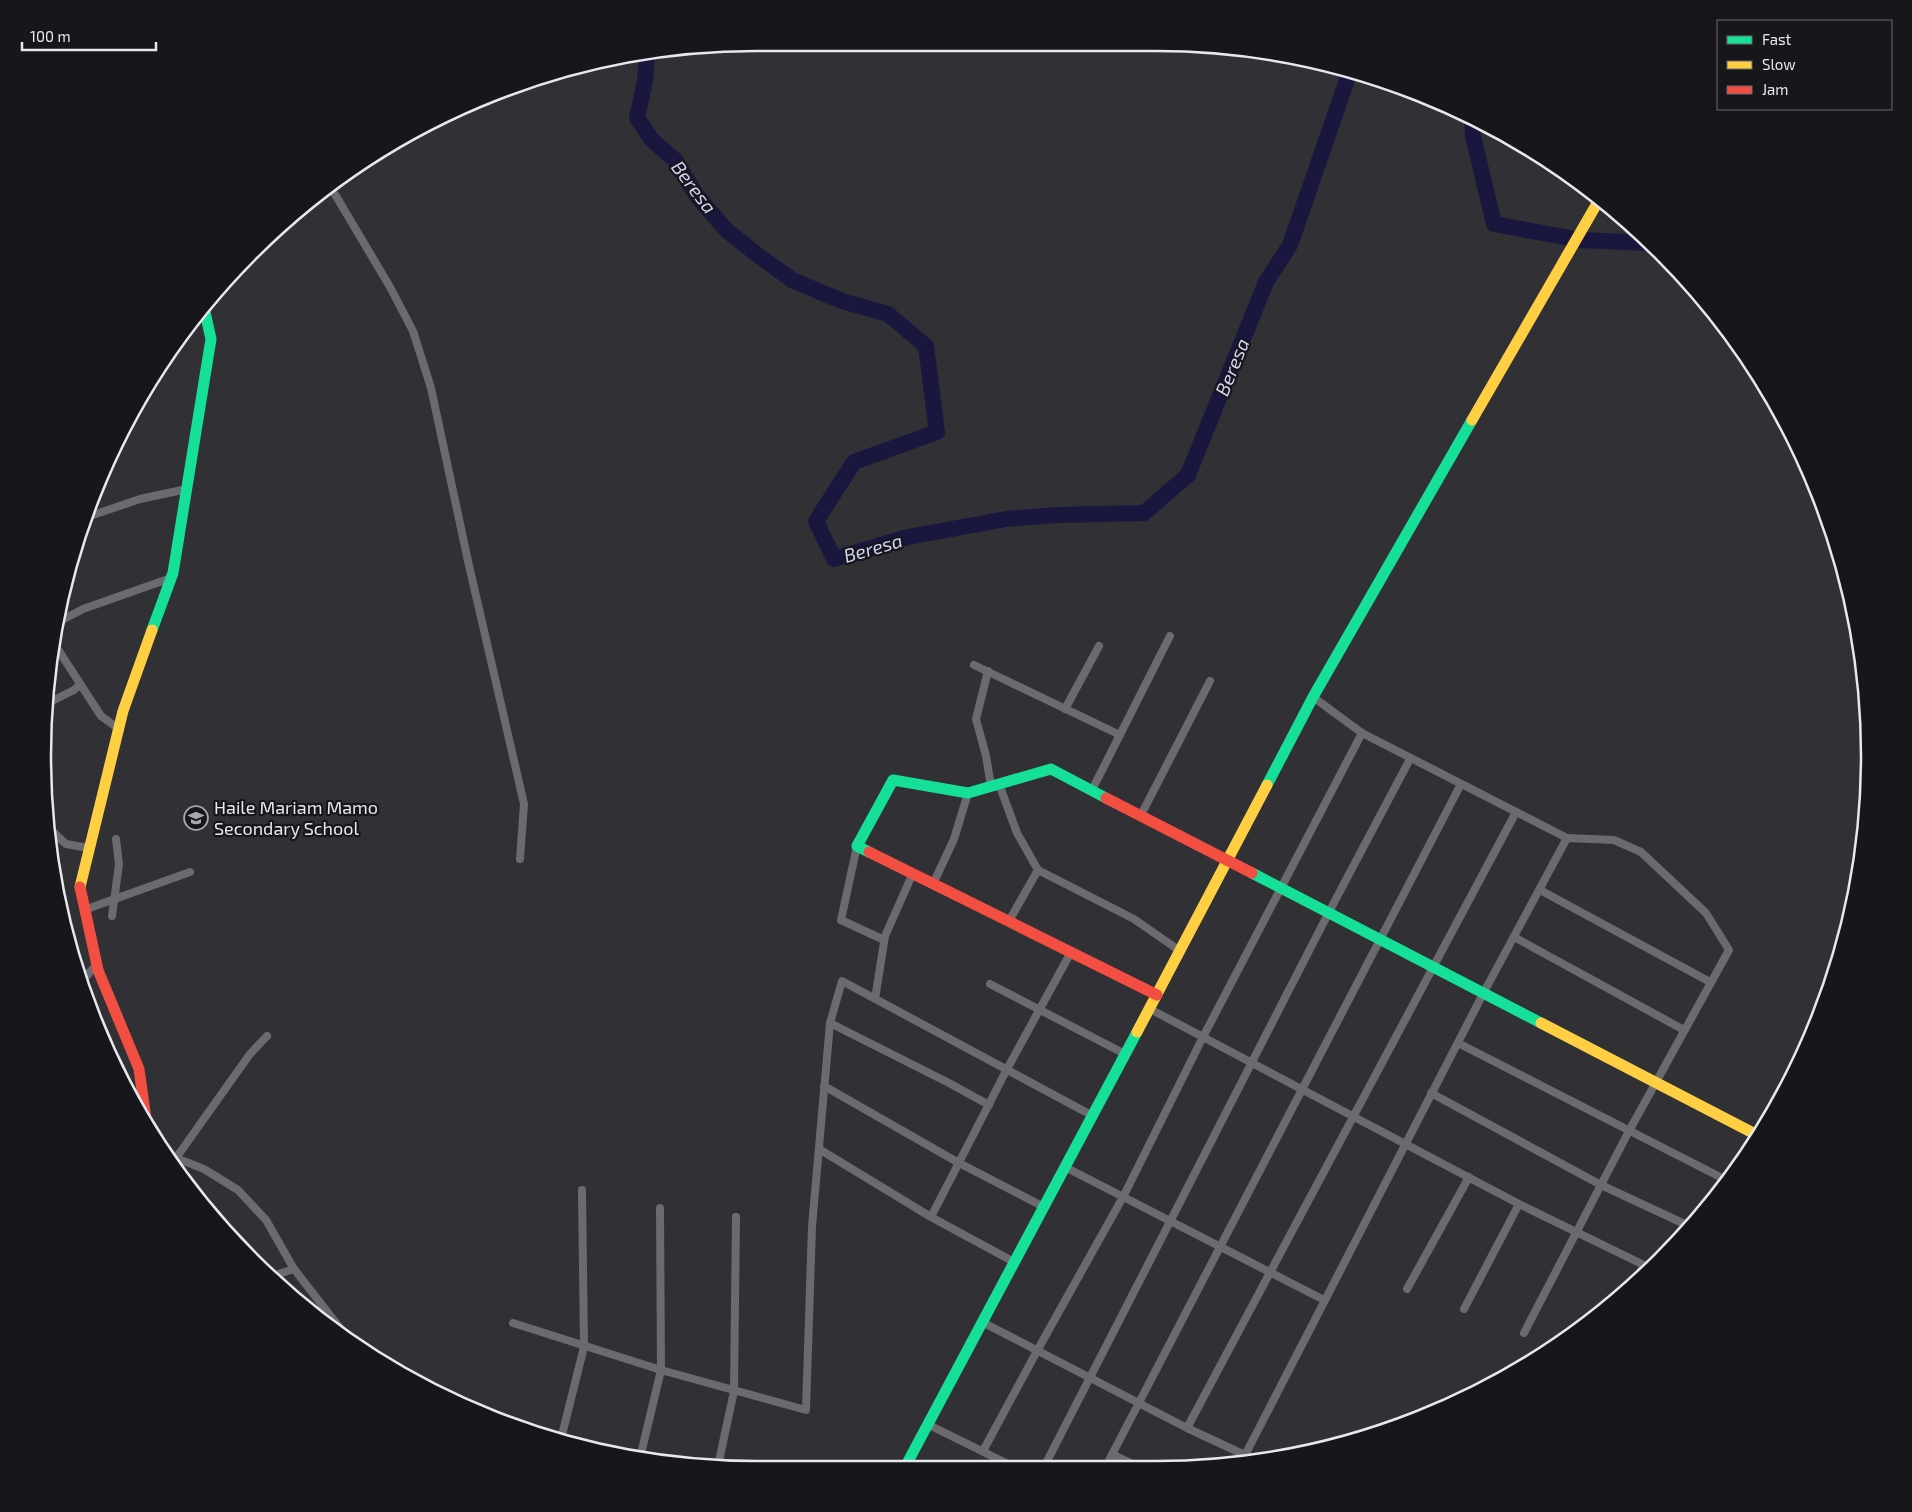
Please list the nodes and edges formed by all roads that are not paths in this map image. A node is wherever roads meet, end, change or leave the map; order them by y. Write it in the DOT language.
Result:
graph roads {
  1 [pos="333,193"];
  2 [pos="1596,206"];
  3 [pos="206,316"];
  4 [pos="186,489"];
  5 [pos="94,515"];
  6 [pos="171,578"];
  7 [pos="65,618"];
  8 [pos="1170,636"];
  9 [pos="1098,646"];
  10 [pos="59,652"];
  11 [pos="974,665"];
  12 [pos="988,671"];
  13 [pos="1210,681"];
  14 [pos="80,685"];
  15 [pos="1313,697"];
  16 [pos="54,700"];
  17 [pos="1065,709"];
  18 [pos="119,729"];
  19 [pos="1362,733"];
  20 [pos="1120,735"];
  21 [pos="1410,759"];
  22 [pos="1461,784"];
  23 [pos="995,785"];
  24 [pos="1092,790"];
  25 [pos="968,793"];
  26 [pos="1516,812"];
  27 [pos="1141,815"];
  28 [pos="56,835"];
  29 [pos="1567,838"];
  30 [pos="116,839"];
  31 [pos="857,846"];
  32 [pos="89,848"];
  33 [pos="520,860"];
  34 [pos="1228,860"];
  35 [pos="1038,870"];
  36 [pos="190,872"];
  37 [pos="913,874"];
  38 [pos="934,884"];
  39 [pos="1282,888"];
  40 [pos="1540,890"];
  41 [pos="115,899"];
  42 [pos="84,910"];
  43 [pos="1329,912"];
  44 [pos="112,916"];
  45 [pos="1009,921"];
  46 [pos="1514,937"];
  47 [pos="1381,939"];
  48 [pos="884,940"];
  49 [pos="1180,951"];
  50 [pos="1071,952"];
  51 [pos="96,964"];
  52 [pos="1434,967"];
  53 [pos="87,975"];
  54 [pos="1710,982"];
  55 [pos="990,984"];
  56 [pos="1484,992"];
  57 [pos="1157,995"];
  58 [pos="876,999"];
  59 [pos="1150,1009"];
  60 [pos="1039,1010"];
  61 [pos="830,1023"];
  62 [pos="1684,1030"];
  63 [pos="267,1036"];
  64 [pos="1203,1037"];
  65 [pos="1458,1042"];
  66 [pos="1125,1054"];
  67 [pos="1252,1062"];
  68 [pos="1006,1071"];
  69 [pos="1656,1083"];
  70 [pos="824,1086"];
  71 [pos="1303,1089"];
  72 [pos="1431,1093"];
  73 [pos="144,1104"];
  74 [pos="989,1105"];
  75 [pos="1093,1116"];
  76 [pos="1354,1116"];
  77 [pos="1629,1131"];
  78 [pos="1752,1131"];
  79 [pos="1406,1143"];
  80 [pos="819,1148"];
  81 [pos="176,1156"];
  82 [pos="179,1161"];
  83 [pos="959,1163"];
  84 [pos="1065,1167"];
  85 [pos="1469,1177"];
  86 [pos="1721,1177"];
  87 [pos="1601,1185"];
  88 [pos="582,1190"];
  89 [pos="1123,1197"];
  90 [pos="1519,1204"];
  91 [pos="1044,1207"];
  92 [pos="660,1208"];
  93 [pos="736,1217"];
  94 [pos="932,1217"];
  95 [pos="1171,1221"];
  96 [pos="1684,1223"];
  97 [pos="1577,1232"];
  98 [pos="1221,1246"];
  99 [pos="1014,1262"];
  100 [pos="1643,1264"];
  101 [pos="294,1269"];
  102 [pos="1270,1272"];
  103 [pos="279,1274"];
  104 [pos="1407,1288"];
  105 [pos="1324,1300"];
  106 [pos="1464,1308"];
  107 [pos="334,1320"];
  108 [pos="982,1322"];
  109 [pos="513,1323"];
  110 [pos="1524,1333"];
  111 [pos="584,1347"];
  112 [pos="1037,1351"];
  113 [pos="661,1370"];
  114 [pos="1090,1379"];
  115 [pos="734,1391"];
  116 [pos="1139,1404"];
  117 [pos="927,1424"];
  118 [pos="1187,1428"];
  119 [pos="562,1433"];
  120 [pos="642,1451"];
  121 [pos="983,1451"];
  122 [pos="1112,1454"];
  123 [pos="1245,1455"];
  124 [pos="1240,1456"];
  125 [pos="719,1459"];
  126 [pos="908,1461"];
  127 [pos="1002,1461"];
  128 [pos="1047,1461"];
  129 [pos="1108,1461"];
  130 [pos="1126,1461"];
  1 -- 33 [label="street"];
  2 -- 15 [label="street"];
  3 -- 4 [label="street"];
  4 -- 5 [label="street"];
  4 -- 6 [label="street"];
  6 -- 7 [label="street"];
  6 -- 18 [label="street"];
  8 -- 20 [label="street"];
  9 -- 17 [label="street"];
  10 -- 14 [label="street"];
  11 -- 12 [label="street"];
  12 -- 17 [label="street"];
  12 -- 23 [label="street"];
  13 -- 27 [label="street"];
  14 -- 16 [label="street"];
  14 -- 18 [label="street"];
  15 -- 19 [label="street"];
  15 -- 34 [label="street"];
  17 -- 20 [label="street"];
  18 -- 32 [label="street"];
  19 -- 21 [label="street"];
  19 -- 39 [label="street"];
  20 -- 24 [label="street"];
  21 -- 22 [label="street"];
  21 -- 43 [label="street"];
  22 -- 26 [label="street"];
  22 -- 47 [label="street"];
  23 -- 24 [label="street"];
  23 -- 25 [label="street"];
  23 -- 35 [label="street"];
  24 -- 27 [label="street"];
  25 -- 31 [label="street"];
  25 -- 38 [label="street"];
  26 -- 29 [label="street"];
  26 -- 52 [label="street"];
  27 -- 34 [label="street"];
  28 -- 32 [label="street"];
  29 -- 40 [label="street"];
  29 -- 54 [label="street"];
  30 -- 41 [label="street"];
  31 -- 37 [label="street"];
  31 -- 48 [label="street"];
  32 -- 42 [label="street"];
  34 -- 39 [label="street"];
  34 -- 49 [label="street"];
  35 -- 45 [label="street"];
  35 -- 49 [label="street"];
  36 -- 41 [label="street"];
  37 -- 38 [label="street"];
  37 -- 48 [label="street"];
  38 -- 45 [label="street"];
  39 -- 43 [label="street"];
  39 -- 64 [label="street"];
  40 -- 46 [label="street"];
  40 -- 54 [label="street"];
  41 -- 42 [label="street"];
  41 -- 44 [label="street"];
  42 -- 51 [label="street"];
  43 -- 47 [label="street"];
  43 -- 67 [label="street"];
  45 -- 50 [label="street"];
  46 -- 56 [label="street"];
  46 -- 62 [label="street"];
  47 -- 52 [label="street"];
  47 -- 71 [label="street"];
  48 -- 58 [label="street"];
  49 -- 57 [label="street"];
  50 -- 57 [label="street"];
  50 -- 60 [label="street"];
  51 -- 53 [label="street"];
  51 -- 73 [label="street"];
  52 -- 56 [label="street"];
  52 -- 76 [label="street"];
  54 -- 62 [label="street"];
  55 -- 60 [label="street"];
  56 -- 65 [label="street"];
  56 -- 69 [label="street"];
  57 -- 59 [label="street"];
  58 -- 61 [label="street"];
  58 -- 68 [label="street"];
  59 -- 64 [label="street"];
  59 -- 66 [label="street"];
  60 -- 66 [label="street"];
  60 -- 68 [label="street"];
  61 -- 70 [label="street"];
  61 -- 74 [label="street"];
  62 -- 69 [label="street"];
  63 -- 81 [label="street"];
  64 -- 67 [label="street"];
  64 -- 89 [label="street"];
  65 -- 72 [label="street"];
  65 -- 77 [label="street"];
  66 -- 75 [label="street"];
  67 -- 71 [label="street"];
  67 -- 95 [label="street"];
  68 -- 74 [label="street"];
  68 -- 75 [label="street"];
  69 -- 77 [label="street"];
  69 -- 78 [label="street"];
  70 -- 80 [label="street"];
  70 -- 83 [label="street"];
  71 -- 76 [label="street"];
  71 -- 98 [label="street"];
  72 -- 79 [label="street"];
  72 -- 87 [label="street"];
  74 -- 83 [label="street"];
  75 -- 84 [label="street"];
  76 -- 79 [label="street"];
  76 -- 102 [label="street"];
  77 -- 86 [label="street"];
  77 -- 87 [label="street"];
  79 -- 85 [label="street"];
  79 -- 105 [label="street"];
  80 -- 94 [label="street"];
  80 -- 115 [label="street"];
  82 -- 101 [label="street"];
  83 -- 91 [label="street"];
  83 -- 94 [label="street"];
  84 -- 89 [label="street"];
  84 -- 91 [label="street"];
  85 -- 90 [label="street"];
  85 -- 104 [label="street"];
  87 -- 96 [label="street"];
  87 -- 97 [label="street"];
  88 -- 111 [label="street"];
  89 -- 95 [label="street"];
  89 -- 112 [label="street"];
  90 -- 97 [label="street"];
  90 -- 106 [label="street"];
  91 -- 99 [label="street"];
  92 -- 113 [label="street"];
  93 -- 115 [label="street"];
  94 -- 99 [label="street"];
  95 -- 98 [label="street"];
  95 -- 114 [label="street"];
  97 -- 100 [label="street"];
  97 -- 110 [label="street"];
  98 -- 102 [label="street"];
  98 -- 116 [label="street"];
  99 -- 108 [label="street"];
  101 -- 103 [label="street"];
  101 -- 107 [label="street"];
  102 -- 105 [label="street"];
  102 -- 118 [label="street"];
  105 -- 123 [label="street"];
  108 -- 112 [label="street"];
  108 -- 117 [label="street"];
  109 -- 111 [label="street"];
  111 -- 113 [label="street"];
  111 -- 119 [label="street"];
  112 -- 114 [label="street"];
  112 -- 121 [label="street"];
  113 -- 115 [label="street"];
  113 -- 120 [label="street"];
  114 -- 116 [label="street"];
  114 -- 128 [label="street"];
  115 -- 125 [label="street"];
  116 -- 118 [label="street"];
  116 -- 122 [label="street"];
  117 -- 121 [label="street"];
  117 -- 126 [label="street"];
  118 -- 124 [label="street"];
  121 -- 127 [label="street"];
  122 -- 129 [label="street"];
  122 -- 130 [label="street"];
}
